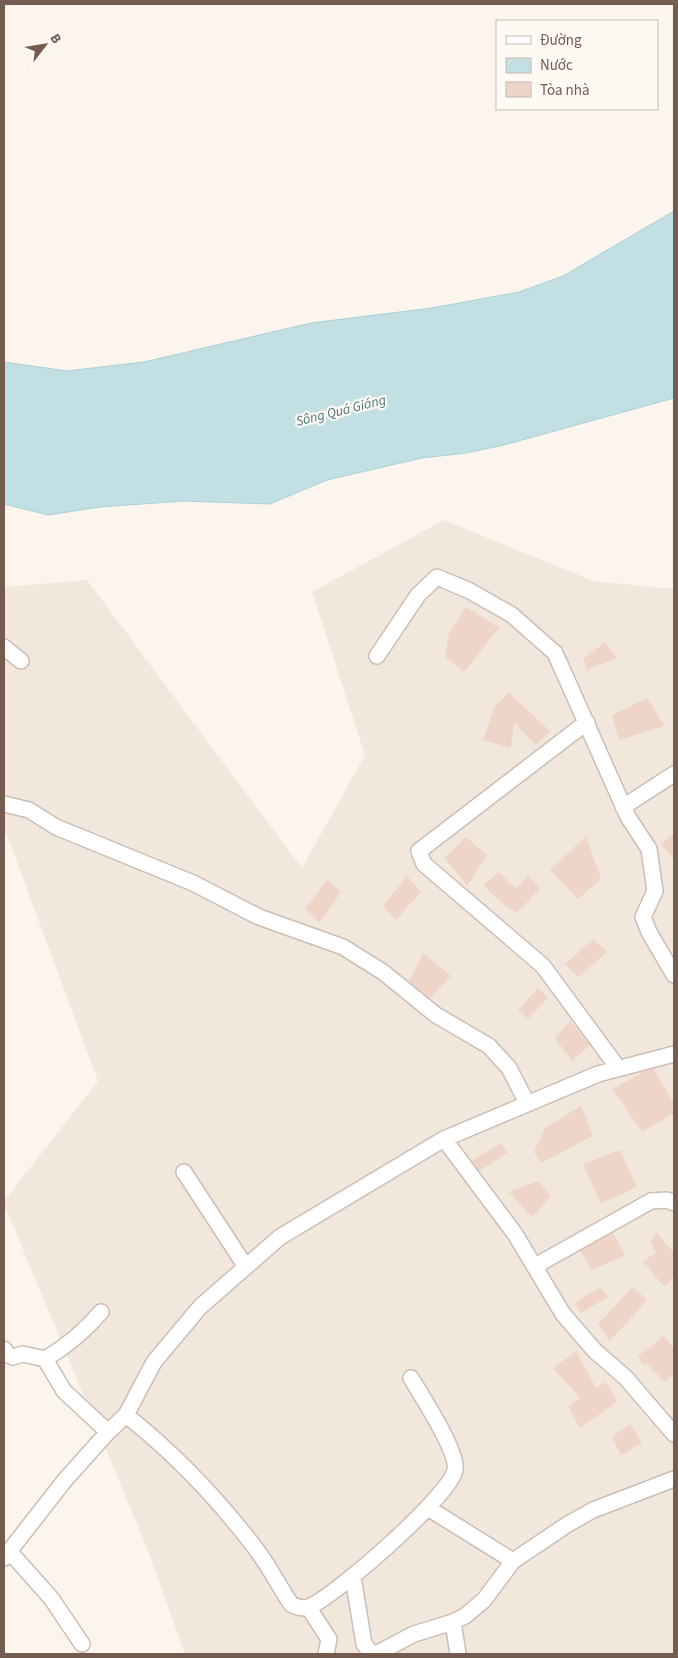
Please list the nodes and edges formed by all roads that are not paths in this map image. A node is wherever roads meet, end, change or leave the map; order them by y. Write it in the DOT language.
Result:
graph roads {
  1 [pos="4,647"];
  2 [pos="377,656"];
  3 [pos="21,661"];
  4 [pos="587,722"];
  5 [pos="674,774"];
  6 [pos="4,804"];
  7 [pos="623,807"];
  8 [pos="674,975"];
  9 [pos="674,1054"];
  10 [pos="618,1068"];
  11 [pos="527,1103"];
  12 [pos="444,1139"];
  13 [pos="184,1172"];
  14 [pos="674,1203"];
  15 [pos="535,1266"];
  16 [pos="246,1267"];
  17 [pos="101,1312"];
  18 [pos="4,1349"];
  19 [pos="45,1359"];
  20 [pos="411,1378"];
  21 [pos="126,1415"];
  22 [pos="108,1432"];
  23 [pos="674,1434"];
  24 [pos="674,1479"];
  25 [pos="428,1508"];
  26 [pos="6,1555"];
  27 [pos="513,1561"];
  28 [pos="353,1577"];
  29 [pos="308,1607"];
  30 [pos="453,1622"];
  31 [pos="82,1644"];
  32 [pos="326,1654"];
  33 [pos="458,1654"];
  1 -- 3 [label="street"];
  2 -- 4 [label="street"];
  4 -- 7 [label="street"];
  4 -- 10 [label="street"];
  5 -- 7 [label="street"];
  6 -- 11 [label="street"];
  7 -- 8 [label="street"];
  9 -- 10 [label="street"];
  10 -- 11 [label="street"];
  11 -- 12 [label="street"];
  12 -- 15 [label="street"];
  12 -- 16 [label="street"];
  13 -- 16 [label="street"];
  14 -- 15 [label="street"];
  15 -- 23 [label="street"];
  16 -- 21 [label="street"];
  17 -- 19 [label="street"];
  18 -- 19 [label="street"];
  19 -- 22 [label="street"];
  20 -- 25 [label="street"];
  21 -- 22 [label="street"];
  21 -- 29 [label="street"];
  22 -- 26 [label="street"];
  24 -- 27 [label="street"];
  25 -- 27 [label="street"];
  25 -- 28 [label="street"];
  26 -- 31 [label="street"];
  27 -- 30 [label="street"];
  28 -- 29 [label="street"];
  28 -- 30 [label="street"];
  29 -- 32 [label="street"];
  30 -- 33 [label="street"];
}
